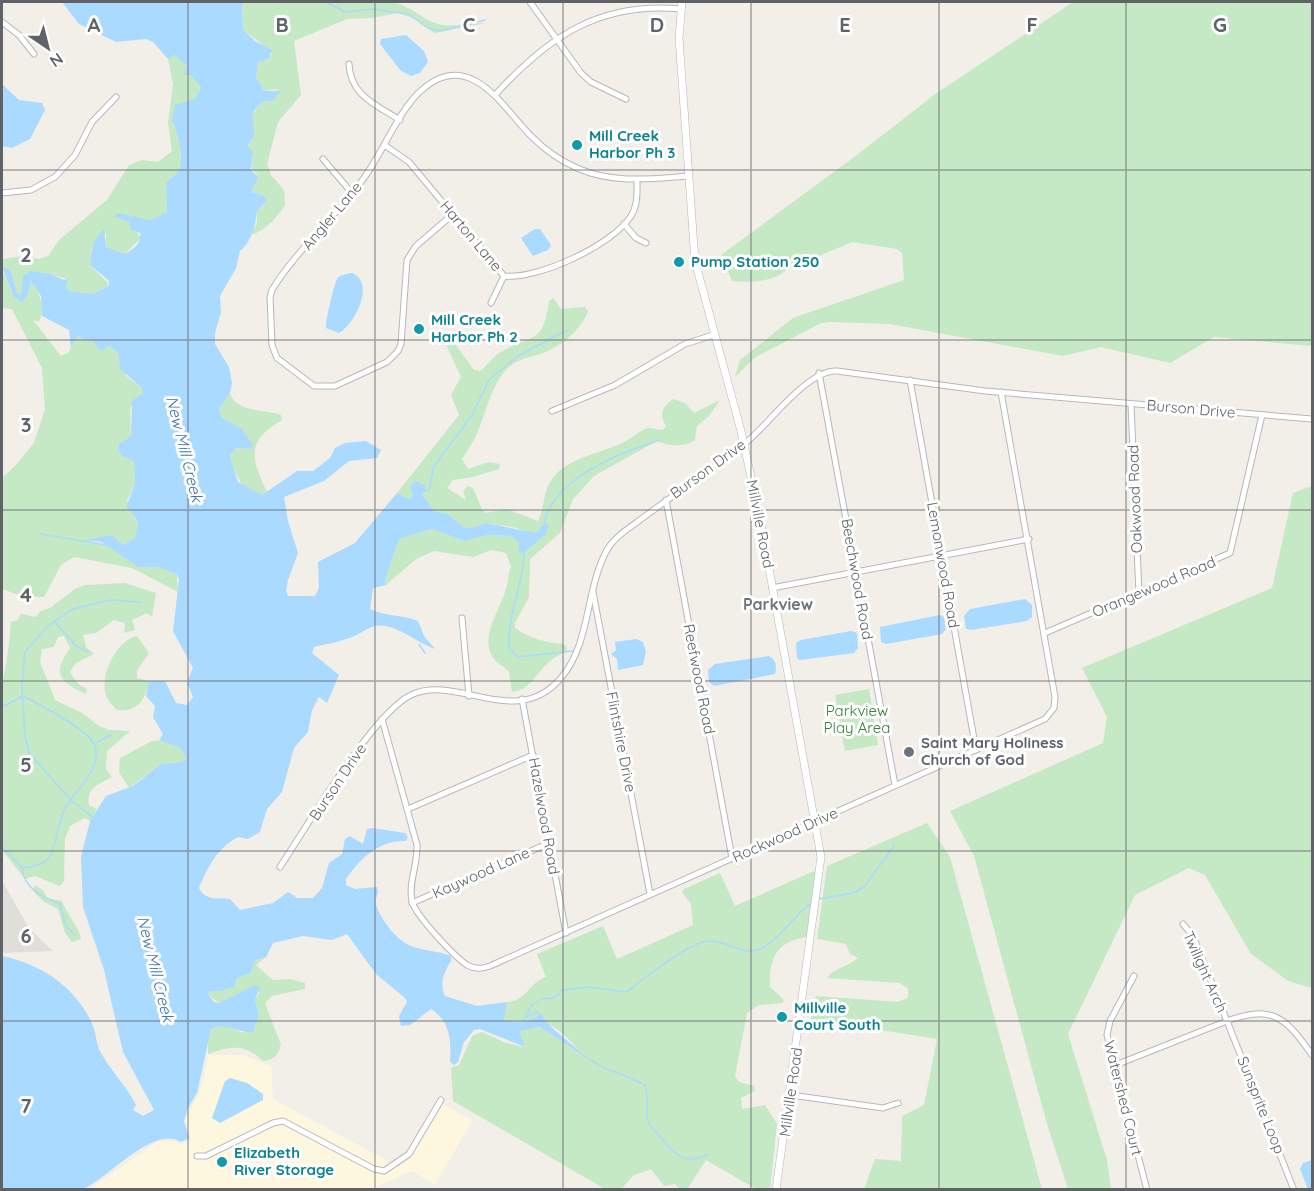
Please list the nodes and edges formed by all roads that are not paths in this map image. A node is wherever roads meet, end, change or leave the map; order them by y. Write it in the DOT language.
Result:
graph roads {
  1 [pos="530,2"];
  2 [pos="621,2"];
  3 [pos="682,5"];
  4 [pos="624,10"];
  5 [pos="2,22"];
  6 [pos="557,40"];
  7 [pos="34,54"];
  8 [pos="349,64"];
  9 [pos="495,95"];
  10 [pos="116,97"];
  11 [pos="626,99"];
  12 [pos="400,120"];
  13 [pos="386,146"];
  14 [pos="323,159"];
  15 [pos="689,176"];
  16 [pos="637,180"];
  17 [pos="2,193"];
  18 [pos="352,193"];
  19 [pos="452,215"];
  20 [pos="624,224"];
  21 [pos="646,243"];
  22 [pos="504,276"];
  23 [pos="491,303"];
  24 [pos="713,335"];
  25 [pos="819,374"];
  26 [pos="910,380"];
  27 [pos="1001,392"];
  28 [pos="1131,404"];
  29 [pos="552,411"];
  30 [pos="1262,415"];
  31 [pos="1312,419"];
  32 [pos="744,444"];
  33 [pos="666,501"];
  34 [pos="1029,539"];
  35 [pos="942,556"];
  36 [pos="856,573"];
  37 [pos="772,588"];
  38 [pos="593,590"];
  39 [pos="1139,594"];
  40 [pos="462,618"];
  41 [pos="1045,633"];
  42 [pos="469,696"];
  43 [pos="522,699"];
  44 [pos="382,719"];
  45 [pos="976,750"];
  46 [pos="534,755"];
  47 [pos="895,785"];
  48 [pos="408,809"];
  49 [pos="815,822"];
  50 [pos="549,843"];
  51 [pos="732,858"];
  52 [pos="280,867"];
  53 [pos="650,894"];
  54 [pos="412,903"];
  55 [pos="1183,924"];
  56 [pos="566,933"];
  57 [pos="1134,976"];
  58 [pos="1227,1021"];
  59 [pos="1312,1054"];
  60 [pos="1113,1066"];
  61 [pos="791,1095"];
  62 [pos="441,1100"];
  63 [pos="898,1103"];
  64 [pos="196,1156"];
  65 [pos="776,1190"];
  66 [pos="1147,1190"];
  67 [pos="1294,1190"];
  1 -- 6 [label="street"];
  2 -- 4 [label="street"];
  3 -- 4 [label="street"];
  3 -- 15 [label="street, Millville Road"];
  4 -- 6 [label="street"];
  5 -- 7 [label="street"];
  6 -- 9 [label="street"];
  6 -- 11 [label="street"];
  8 -- 12 [label="street"];
  9 -- 12 [label="street, Angler Lane"];
  9 -- 16 [label="street, Angler Lane"];
  10 -- 17 [label="street"];
  12 -- 13 [label="street, Angler Lane"];
  13 -- 18 [label="street, Angler Lane"];
  13 -- 19 [label="street, Harton Lane"];
  14 -- 18 [label="street"];
  15 -- 16 [label="street, Angler Lane"];
  15 -- 24 [label="street, Millville Road"];
  16 -- 20 [label="street, Harton Lane"];
  18 -- 19 [label="street, Angler Lane"];
  19 -- 22 [label="street, Harton Lane"];
  20 -- 21 [label="street"];
  20 -- 22 [label="street, Harton Lane"];
  22 -- 23 [label="street"];
  24 -- 29 [label="street"];
  24 -- 32 [label="street, Millville Road"];
  25 -- 26 [label="street, Burson Drive"];
  25 -- 32 [label="street, Burson Drive"];
  25 -- 36 [label="street, Beechwood Road"];
  26 -- 27 [label="street, Burson Drive"];
  26 -- 35 [label="street, Lemonwood Road"];
  27 -- 28 [label="street, Burson Drive"];
  27 -- 34 [label="street, Rockwood Drive"];
  28 -- 30 [label="street, Burson Drive"];
  28 -- 39 [label="street, Oakwood Road"];
  30 -- 31 [label="street, Burson Drive"];
  30 -- 39 [label="street, Orangewood Road"];
  32 -- 33 [label="street, Burson Drive"];
  32 -- 37 [label="street, Millville Road"];
  33 -- 38 [label="street, Burson Drive"];
  33 -- 51 [label="street, Reefwood Road"];
  34 -- 35 [label="street"];
  34 -- 41 [label="street, Rockwood Drive"];
  35 -- 36 [label="street"];
  35 -- 45 [label="street, Lemonwood Road"];
  36 -- 37 [label="street"];
  36 -- 47 [label="street, Beechwood Road"];
  37 -- 49 [label="street, Millville Road"];
  38 -- 43 [label="street, Burson Drive"];
  38 -- 53 [label="street, Flintshire Drive"];
  39 -- 41 [label="street, Orangewood Road"];
  40 -- 42 [label="street"];
  41 -- 45 [label="street, Rockwood Drive"];
  42 -- 43 [label="street, Burson Drive"];
  42 -- 44 [label="street, Burson Drive"];
  43 -- 46 [label="street, Hazelwood Road"];
  44 -- 48 [label="street"];
  44 -- 52 [label="street, Burson Drive"];
  45 -- 47 [label="street, Rockwood Drive"];
  46 -- 48 [label="street"];
  46 -- 50 [label="street, Hazelwood Road"];
  47 -- 49 [label="street, Rockwood Drive"];
  48 -- 54 [label="street"];
  49 -- 51 [label="street, Rockwood Drive"];
  49 -- 61 [label="street, Millville Road"];
  50 -- 54 [label="street, Kaywood Lane"];
  50 -- 56 [label="street, Hazelwood Road"];
  51 -- 53 [label="street, Rockwood Drive"];
  53 -- 56 [label="street, Rockwood Drive"];
  54 -- 56 [label="street, Rockwood Drive"];
  55 -- 58 [label="street, Twilight Arch"];
  57 -- 60 [label="street, Watershed Court"];
  58 -- 59 [label="street"];
  58 -- 60 [label="street"];
  58 -- 67 [label="street, Sunsprite Loop"];
  60 -- 66 [label="street, Watershed Court"];
  61 -- 63 [label="street"];
  61 -- 65 [label="street, Millville Road"];
  62 -- 64 [label="street"];
}
